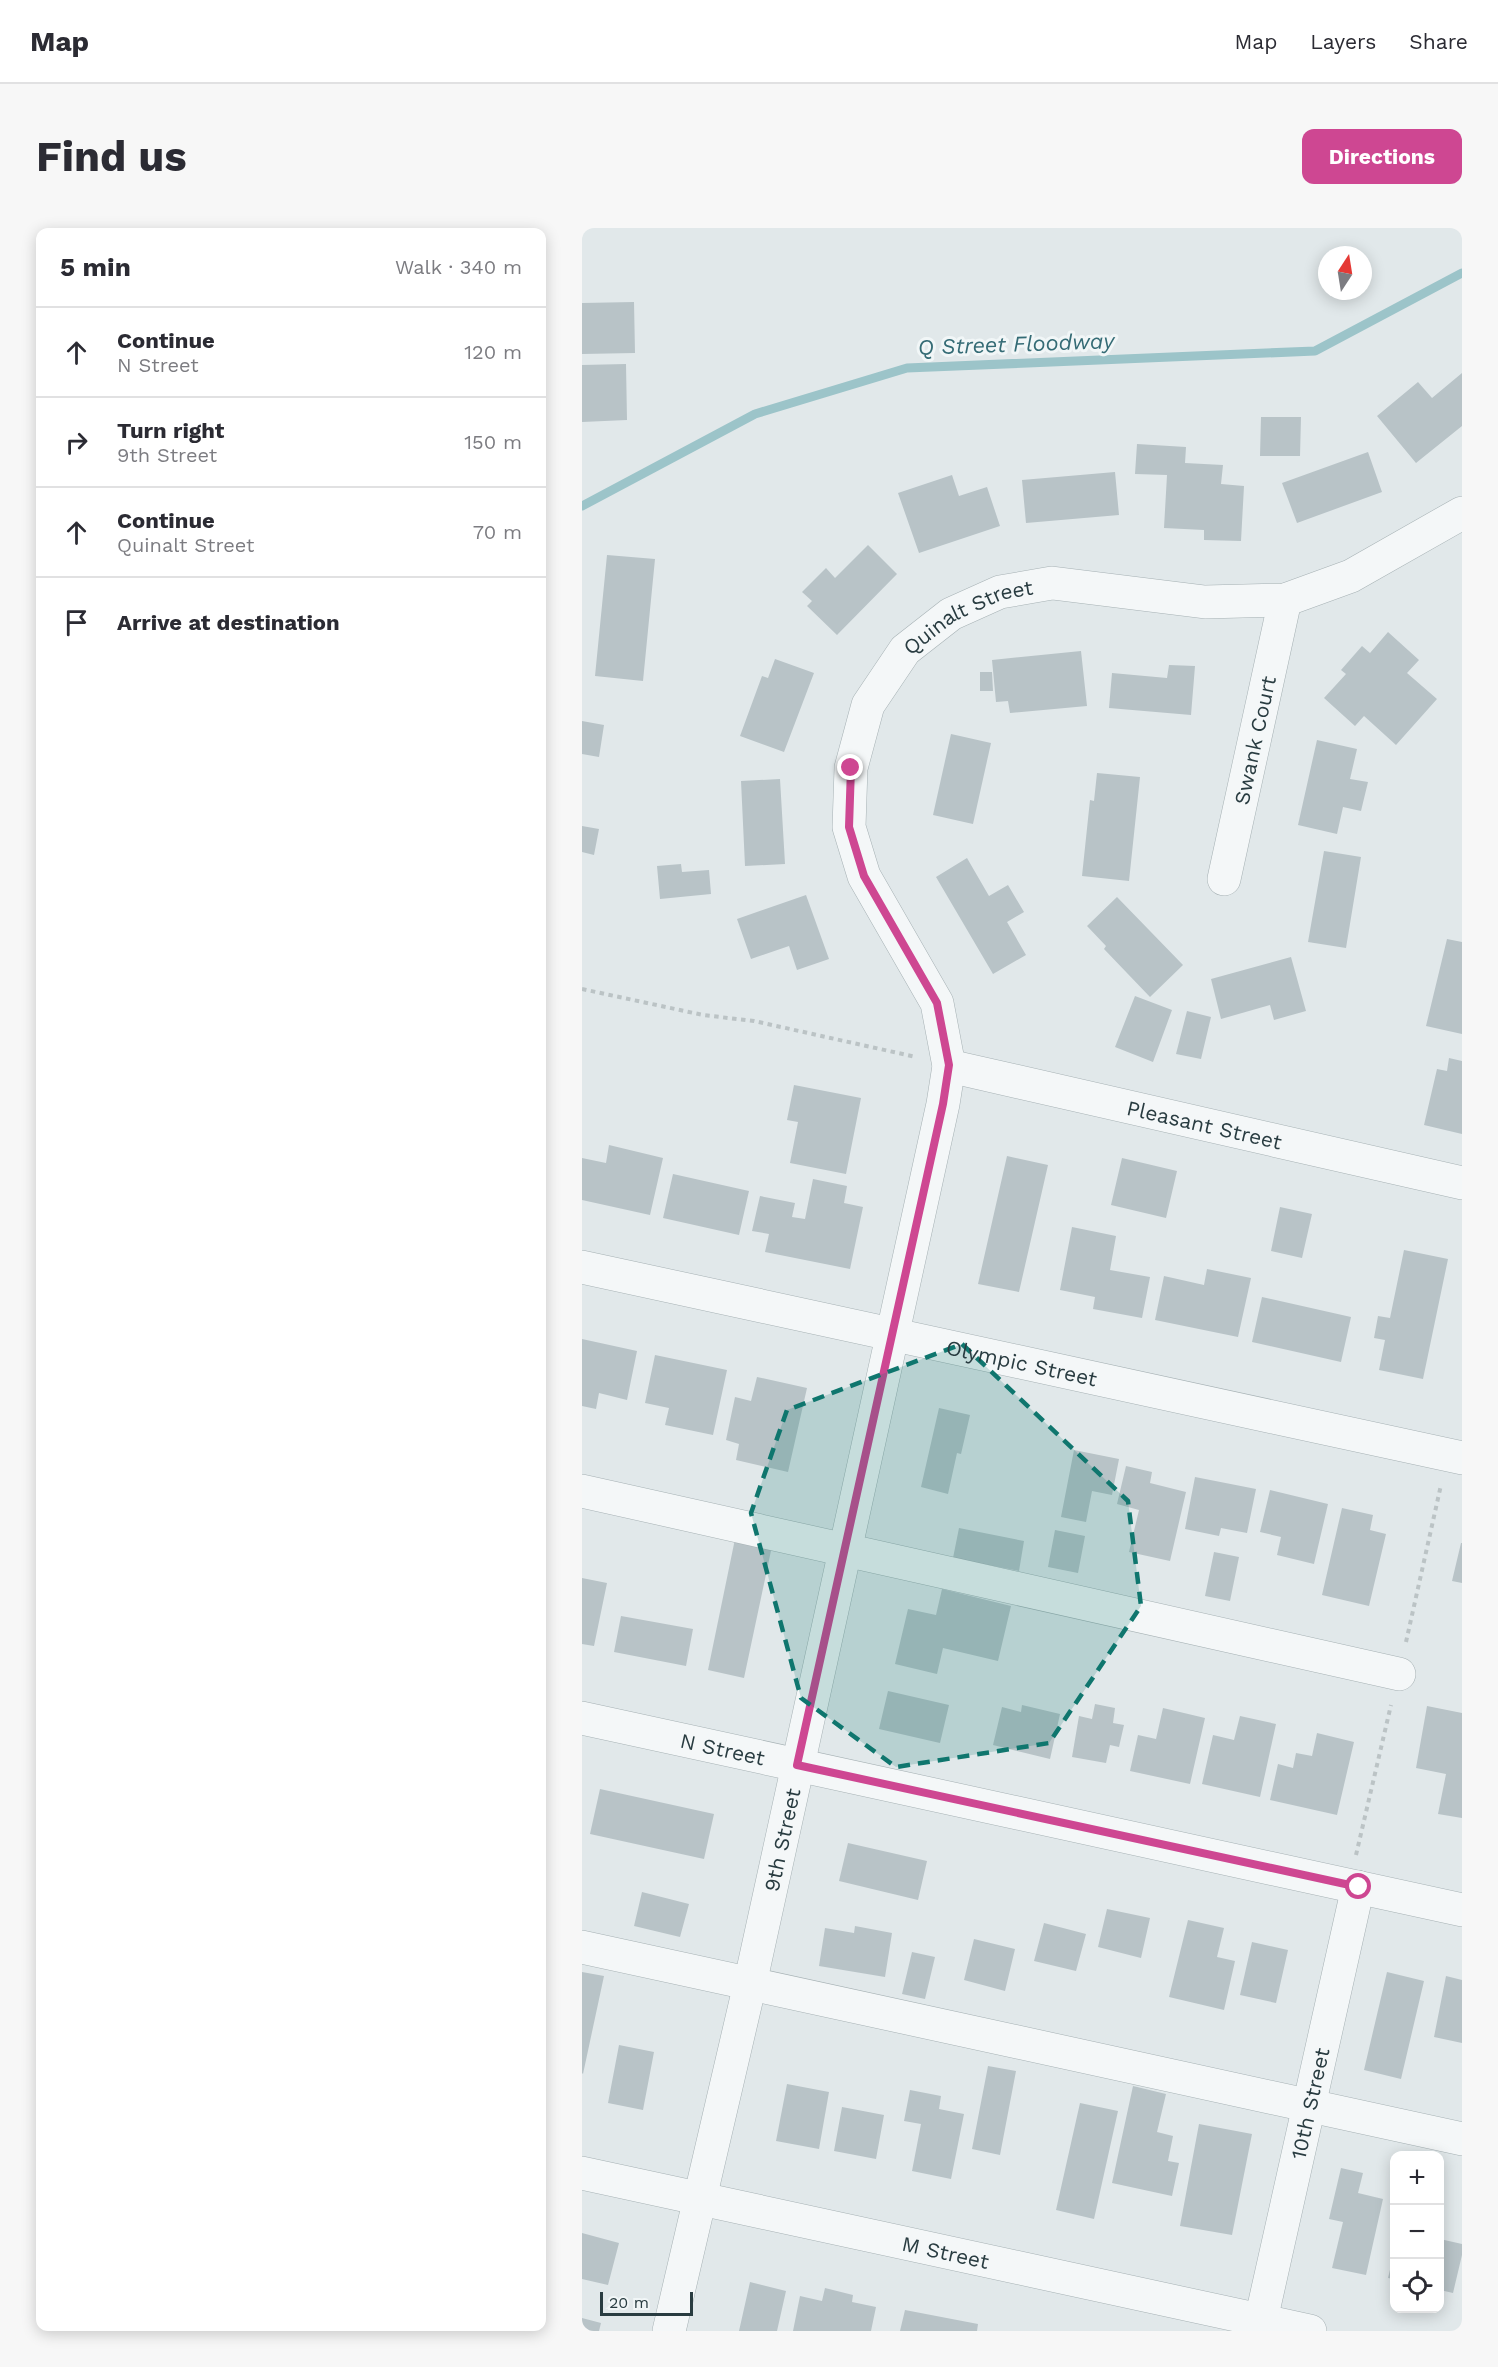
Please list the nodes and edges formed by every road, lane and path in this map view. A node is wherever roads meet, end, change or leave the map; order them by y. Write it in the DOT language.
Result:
graph roads {
  1 [pos="1462,513"];
  2 [pos="1285,600"];
  3 [pos="1224,879"];
  4 [pos="582,989"];
  5 [pos="949,1065"];
  6 [pos="1462,1183"];
  7 [pos="582,1268"];
  8 [pos="893,1335"];
  9 [pos="1462,1458"];
  10 [pos="582,1491"];
  11 [pos="845,1550"];
  12 [pos="1399,1674"];
  13 [pos="582,1718"];
  14 [pos="797,1765"];
  15 [pos="1359,1887"];
  16 [pos="1462,1910"];
  17 [pos="582,1947"];
  18 [pos="750,1983"];
  19 [pos="1309,2106"];
  20 [pos="1462,2139"];
  21 [pos="582,2173"];
  22 [pos="699,2198"];
  23 [pos="1261,2320"];
  24 [pos="669,2331"];
  25 [pos="1310,2331"];
  1 -- 2 [label="street, Quinalt Street"];
  2 -- 3 [label="street, Swank Court"];
  2 -- 5 [label="street, Quinalt Street"];
  4 -- 5 [label="path"];
  5 -- 6 [label="street, Pleasant Street"];
  5 -- 8 [label="street, 9th Street"];
  7 -- 8 [label="street, Olympic Street"];
  8 -- 9 [label="street, Olympic Street"];
  8 -- 11 [label="street, 9th Street"];
  10 -- 11 [label="street"];
  11 -- 12 [label="street"];
  11 -- 14 [label="street, 9th Street"];
  13 -- 14 [label="street, N Street"];
  14 -- 15 [label="street, N Street"];
  14 -- 18 [label="street, 9th Street"];
  15 -- 16 [label="street, N Street"];
  15 -- 19 [label="street, 10th Street"];
  17 -- 18 [label="street"];
  18 -- 19 [label="street"];
  18 -- 22 [label="street, 9th Street"];
  19 -- 20 [label="street"];
  19 -- 23 [label="street, 10th Street"];
  21 -- 22 [label="street, M Street"];
  22 -- 23 [label="street, M Street"];
  22 -- 24 [label="street, 9th Street"];
  23 -- 25 [label="street, M Street"];
}
